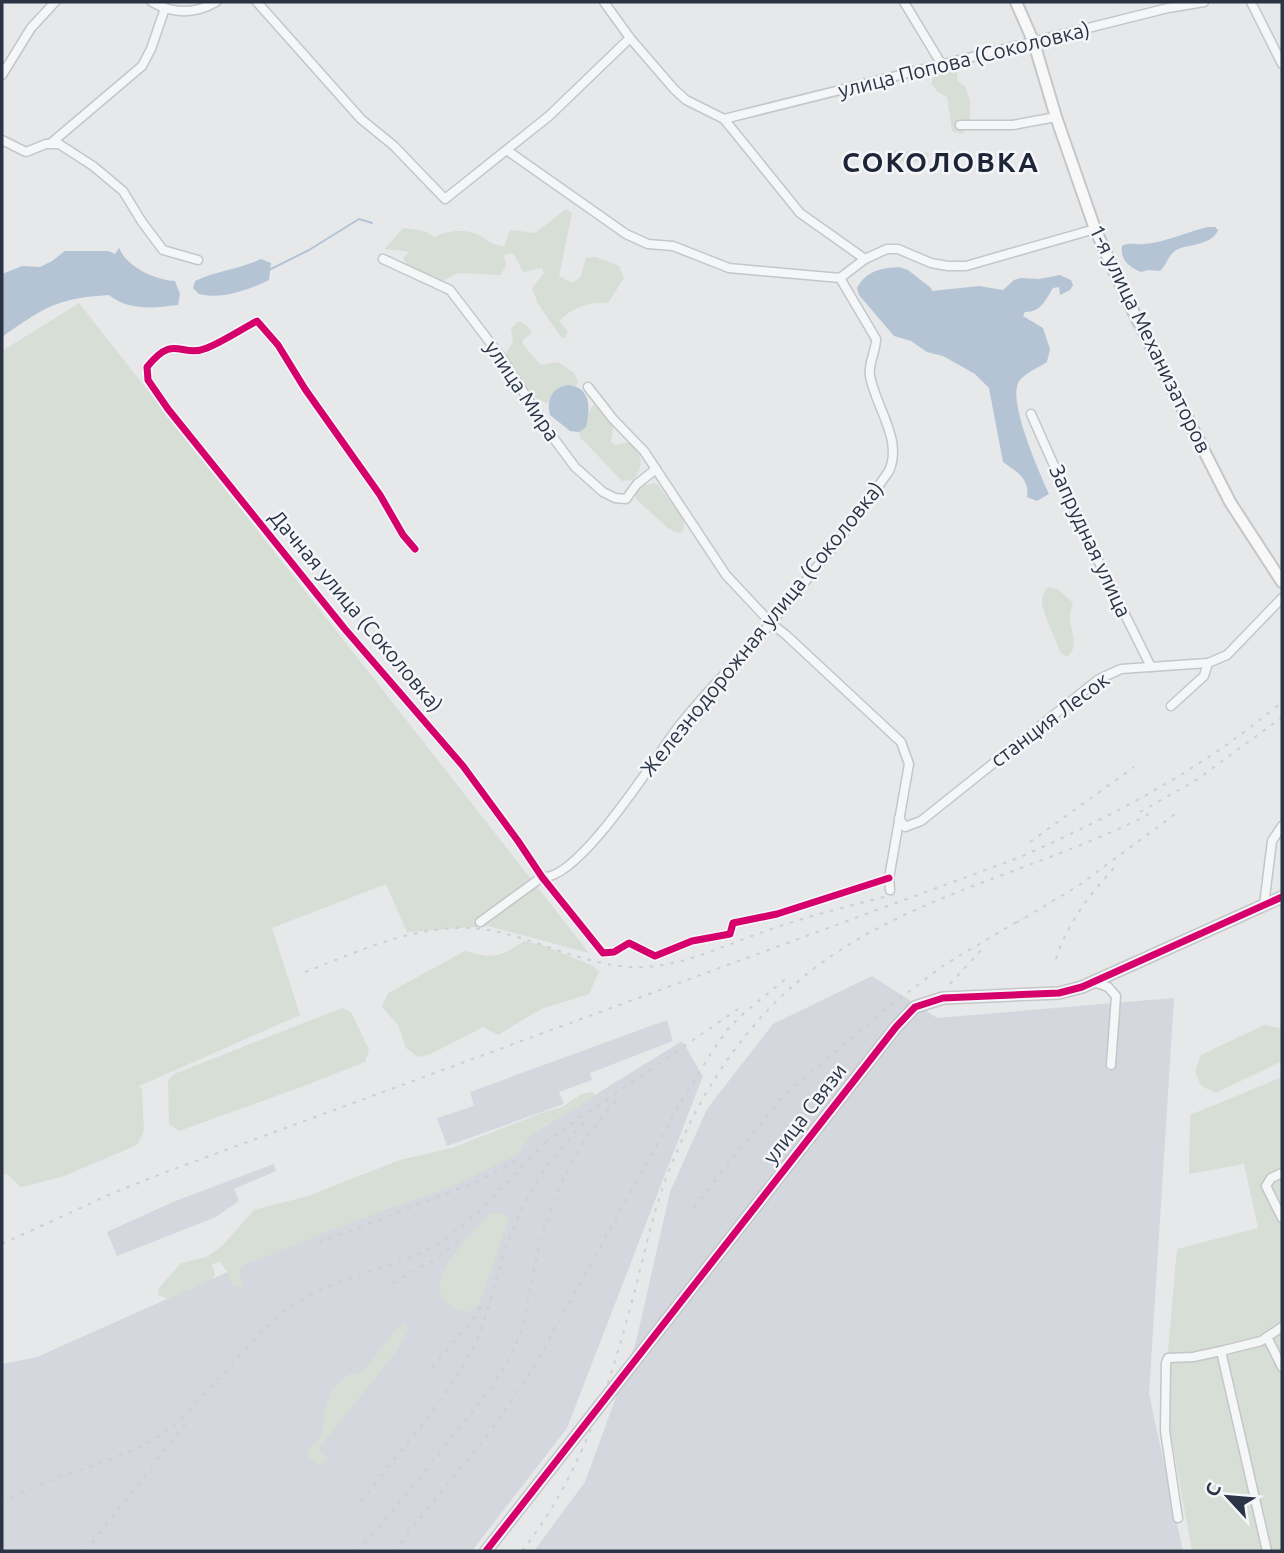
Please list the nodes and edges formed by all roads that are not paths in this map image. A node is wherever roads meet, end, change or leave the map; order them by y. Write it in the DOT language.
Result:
graph roads {
  1 [pos="55,2"];
  2 [pos="152,2"];
  3 [pos="216,2"];
  4 [pos="257,2"];
  5 [pos="604,2"];
  6 [pos="904,2"];
  7 [pos="1016,2"];
  8 [pos="1204,2"];
  9 [pos="1251,2"];
  10 [pos="165,8"];
  11 [pos="630,38"];
  12 [pos="1034,43"];
  13 [pos="1282,64"];
  14 [pos="942,65"];
  15 [pos="2,75"];
  16 [pos="1056,117"];
  17 [pos="724,119"];
  18 [pos="960,125"];
  19 [pos="2,140"];
  20 [pos="50,144"];
  21 [pos="508,151"];
  22 [pos="1095,229"];
  23 [pos="383,259"];
  24 [pos="865,259"];
  25 [pos="198,260"];
  26 [pos="840,278"];
  27 [pos="588,387"];
  28 [pos="1031,414"];
  29 [pos="656,469"];
  30 [pos="415,549"];
  31 [pos="1282,582"];
  32 [pos="1282,598"];
  33 [pos="771,623"];
  34 [pos="1208,663"];
  35 [pos="1151,667"];
  36 [pos="1171,706"];
  37 [pos="899,818"];
  38 [pos="1282,826"];
  39 [pos="542,877"];
  40 [pos="889,878"];
  41 [pos="890,890"];
  42 [pos="1282,897"];
  43 [pos="1264,905"];
  44 [pos="480,922"];
  45 [pos="1094,982"];
  46 [pos="1111,1065"];
  47 [pos="1282,1173"];
  48 [pos="1282,1218"];
  49 [pos="1282,1327"];
  50 [pos="1267,1337"];
  51 [pos="1221,1351"];
  52 [pos="1282,1367"];
  53 [pos="1178,1518"];
  54 [pos="486,1551"];
  55 [pos="1267,1551"];
  1 -- 15 [label="street"];
  2 -- 10 [label="street"];
  3 -- 10 [label="street"];
  4 -- 21 [label="street"];
  5 -- 11 [label="street"];
  6 -- 14 [label="street"];
  7 -- 12 [label="street, 1-я улица Механизаторов"];
  8 -- 12 [label="street, улица Попова (Соколовка)"];
  9 -- 13 [label="street"];
  10 -- 20 [label="street"];
  11 -- 17 [label="street"];
  11 -- 21 [label="street"];
  12 -- 14 [label="street, улица Попова (Соколовка)"];
  12 -- 16 [label="street, 1-я улица Механизаторов"];
  14 -- 17 [label="street, улица Попова (Соколовка)"];
  16 -- 18 [label="street"];
  16 -- 22 [label="street, 1-я улица Механизаторов"];
  17 -- 24 [label="street"];
  19 -- 20 [label="street"];
  20 -- 25 [label="street"];
  21 -- 26 [label="street"];
  22 -- 24 [label="street"];
  22 -- 31 [label="street, 1-я улица Механизаторов"];
  23 -- 29 [label="street, улица Мира"];
  24 -- 26 [label="street"];
  26 -- 33 [label="street, Железнодорожная улица (Соколовка)"];
  27 -- 29 [label="street"];
  28 -- 35 [label="street, Запрудная улица"];
  29 -- 33 [label="street"];
  30 -- 39 [label="street, Дачная улица (Соколовка)"];
  32 -- 34 [label="street, станция Лесок"];
  33 -- 37 [label="street"];
  33 -- 39 [label="street, Железнодорожная улица (Соколовка)"];
  34 -- 35 [label="street, станция Лесок"];
  34 -- 36 [label="street"];
  35 -- 37 [label="street, станция Лесок"];
  37 -- 40 [label="street"];
  38 -- 43 [label="street"];
  39 -- 40 [label="street, Дачная улица (Соколовка)"];
  39 -- 44 [label="street, Железнодорожная улица (Соколовка)"];
  40 -- 41 [label="street"];
  42 -- 43 [label="street, улица Связи"];
  43 -- 45 [label="street, улица Связи"];
  45 -- 46 [label="street"];
  45 -- 54 [label="street, улица Связи"];
  47 -- 48 [label="street"];
  49 -- 50 [label="street"];
  50 -- 51 [label="street"];
  50 -- 52 [label="street"];
  51 -- 53 [label="street"];
  51 -- 55 [label="street"];
}
